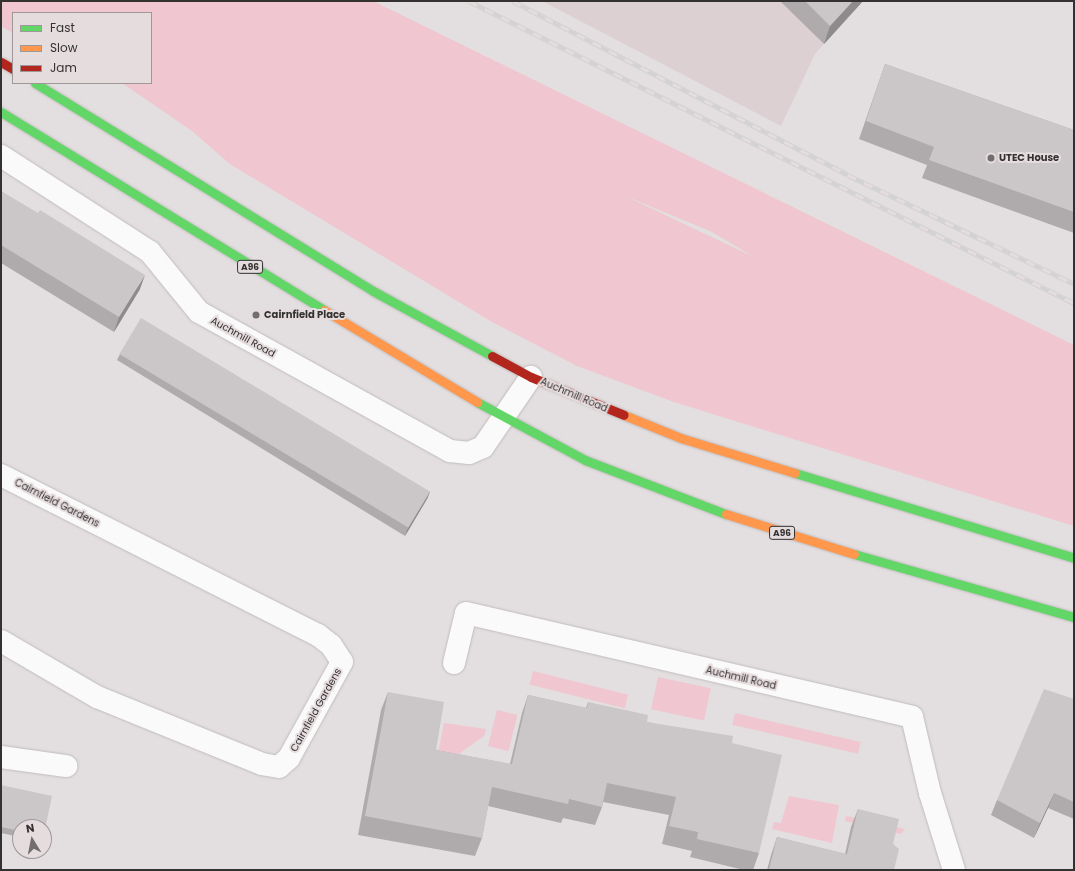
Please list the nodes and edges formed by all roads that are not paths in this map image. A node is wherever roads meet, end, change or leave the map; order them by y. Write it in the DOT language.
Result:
graph roads {
  1 [pos="1,62"];
  2 [pos="12,68"];
  3 [pos="37,84"];
  4 [pos="1,112"];
  5 [pos="1,156"];
  6 [pos="531,377"];
  7 [pos="502,418"];
  8 [pos="1,475"];
  9 [pos="1074,558"];
  10 [pos="1074,617"];
  11 [pos="1,641"];
  12 [pos="454,663"];
  13 [pos="1,757"];
  14 [pos="66,766"];
  15 [pos="954,870"];
  1 -- 2 [label="main road"];
  3 -- 6 [label="main road, Auchmill Road"];
  4 -- 7 [label="main road, A96"];
  5 -- 7 [label="street, Auchmill Road"];
  6 -- 7 [label="street, Auchmill Road"];
  6 -- 9 [label="main road, Auchmill Road"];
  7 -- 10 [label="main road, A96"];
  8 -- 11 [label="street, Cairnfield Gardens"];
  12 -- 15 [label="street, Auchmill Road"];
  13 -- 14 [label="street"];
}
